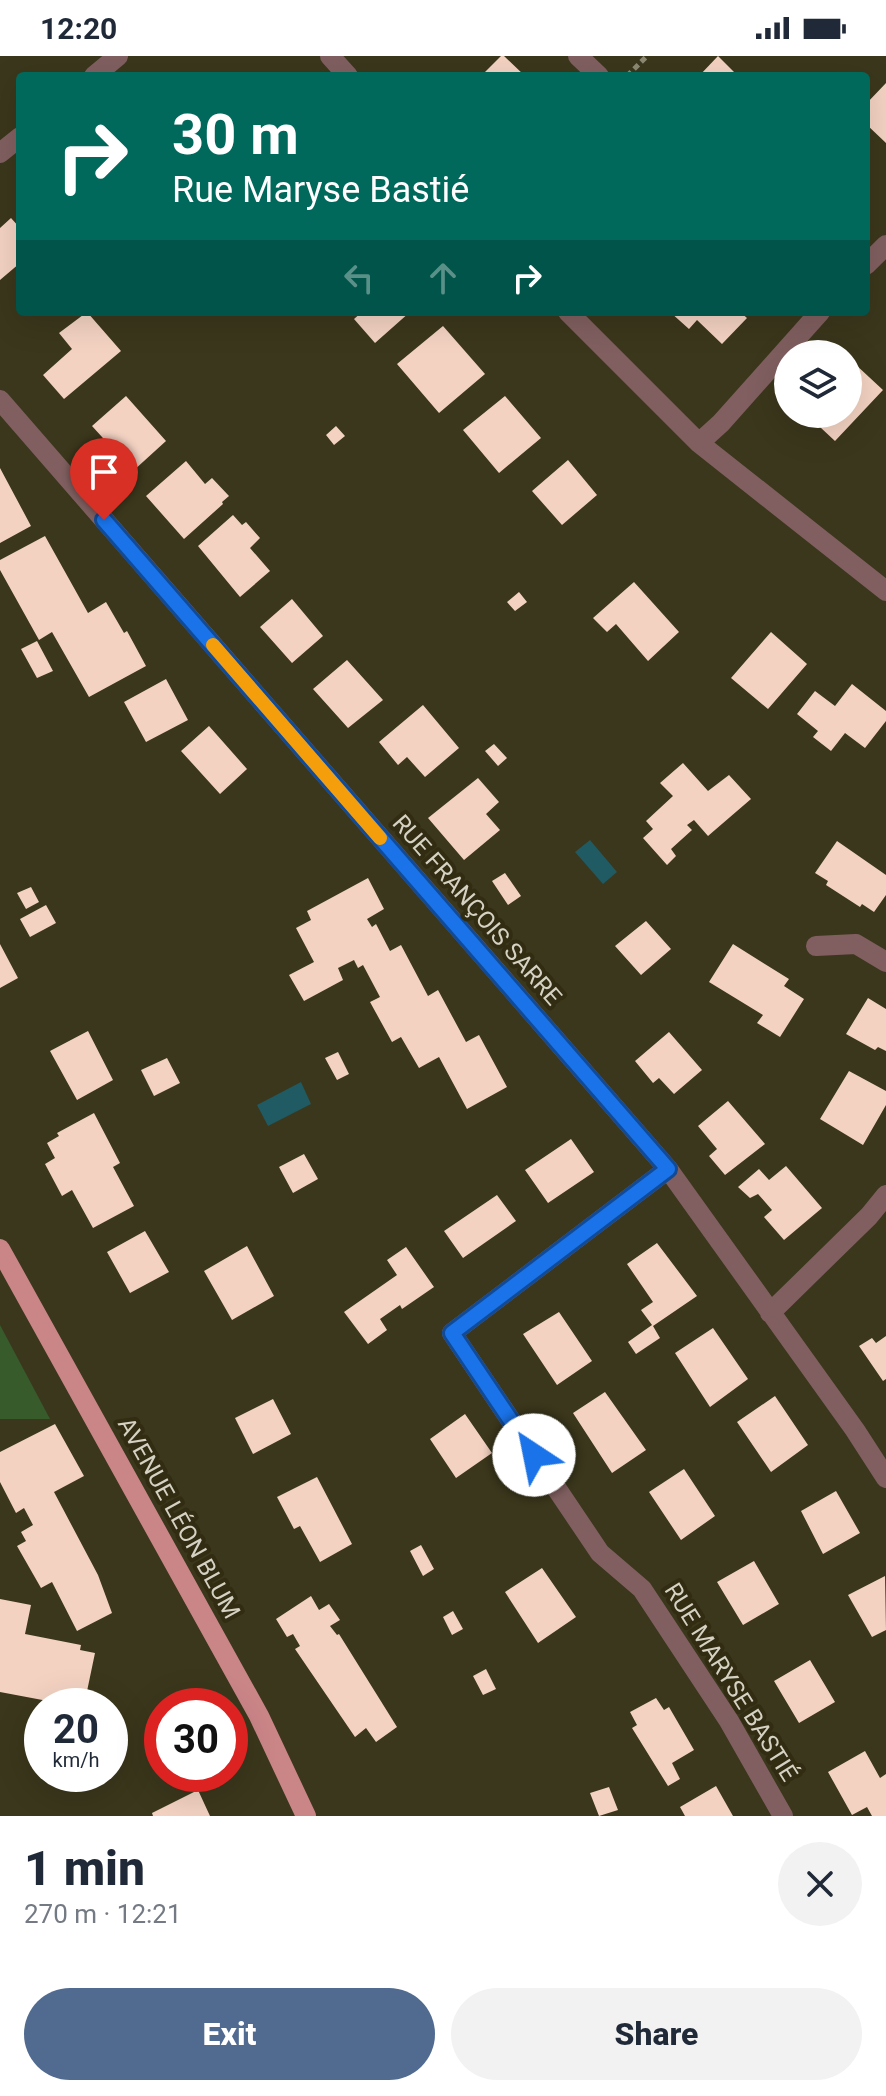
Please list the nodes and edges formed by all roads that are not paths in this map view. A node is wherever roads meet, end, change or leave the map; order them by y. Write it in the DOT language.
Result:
graph roads {
  1 [pos="118,56"];
  2 [pos="330,56"];
  3 [pos="578,56"];
  4 [pos="99,72"];
  5 [pos="344,72"];
  6 [pos="595,72"];
  7 [pos="16,140"];
  8 [pos="0,153"];
  9 [pos="886,245"];
  10 [pos="870,261"];
  11 [pos="572,316"];
  12 [pos="816,316"];
  13 [pos="0,400"];
  14 [pos="699,443"];
  15 [pos="886,591"];
  16 [pos="816,946"];
  17 [pos="886,962"];
  18 [pos="668,1169"];
  19 [pos="886,1195"];
  20 [pos="0,1249"];
  21 [pos="770,1313"];
  22 [pos="886,1478"];
  23 [pos="306,1816"];
  24 [pos="783,1816"];
  1 -- 4 [label="street"];
  2 -- 5 [label="street"];
  3 -- 6 [label="street"];
  7 -- 8 [label="street"];
  9 -- 10 [label="street"];
  11 -- 14 [label="street"];
  12 -- 14 [label="street"];
  13 -- 18 [label="street, RUE FRANÇOIS SARRE"];
  14 -- 15 [label="street"];
  16 -- 17 [label="street"];
  18 -- 21 [label="street, RUE FRANÇOIS SARRE"];
  18 -- 24 [label="street, RUE MARYSE BASTIÉ"];
  19 -- 21 [label="street"];
  20 -- 23 [label="main road, AVENUE LÉON BLUM"];
  21 -- 22 [label="street, RUE FRANÇOIS SARRE"];
}
